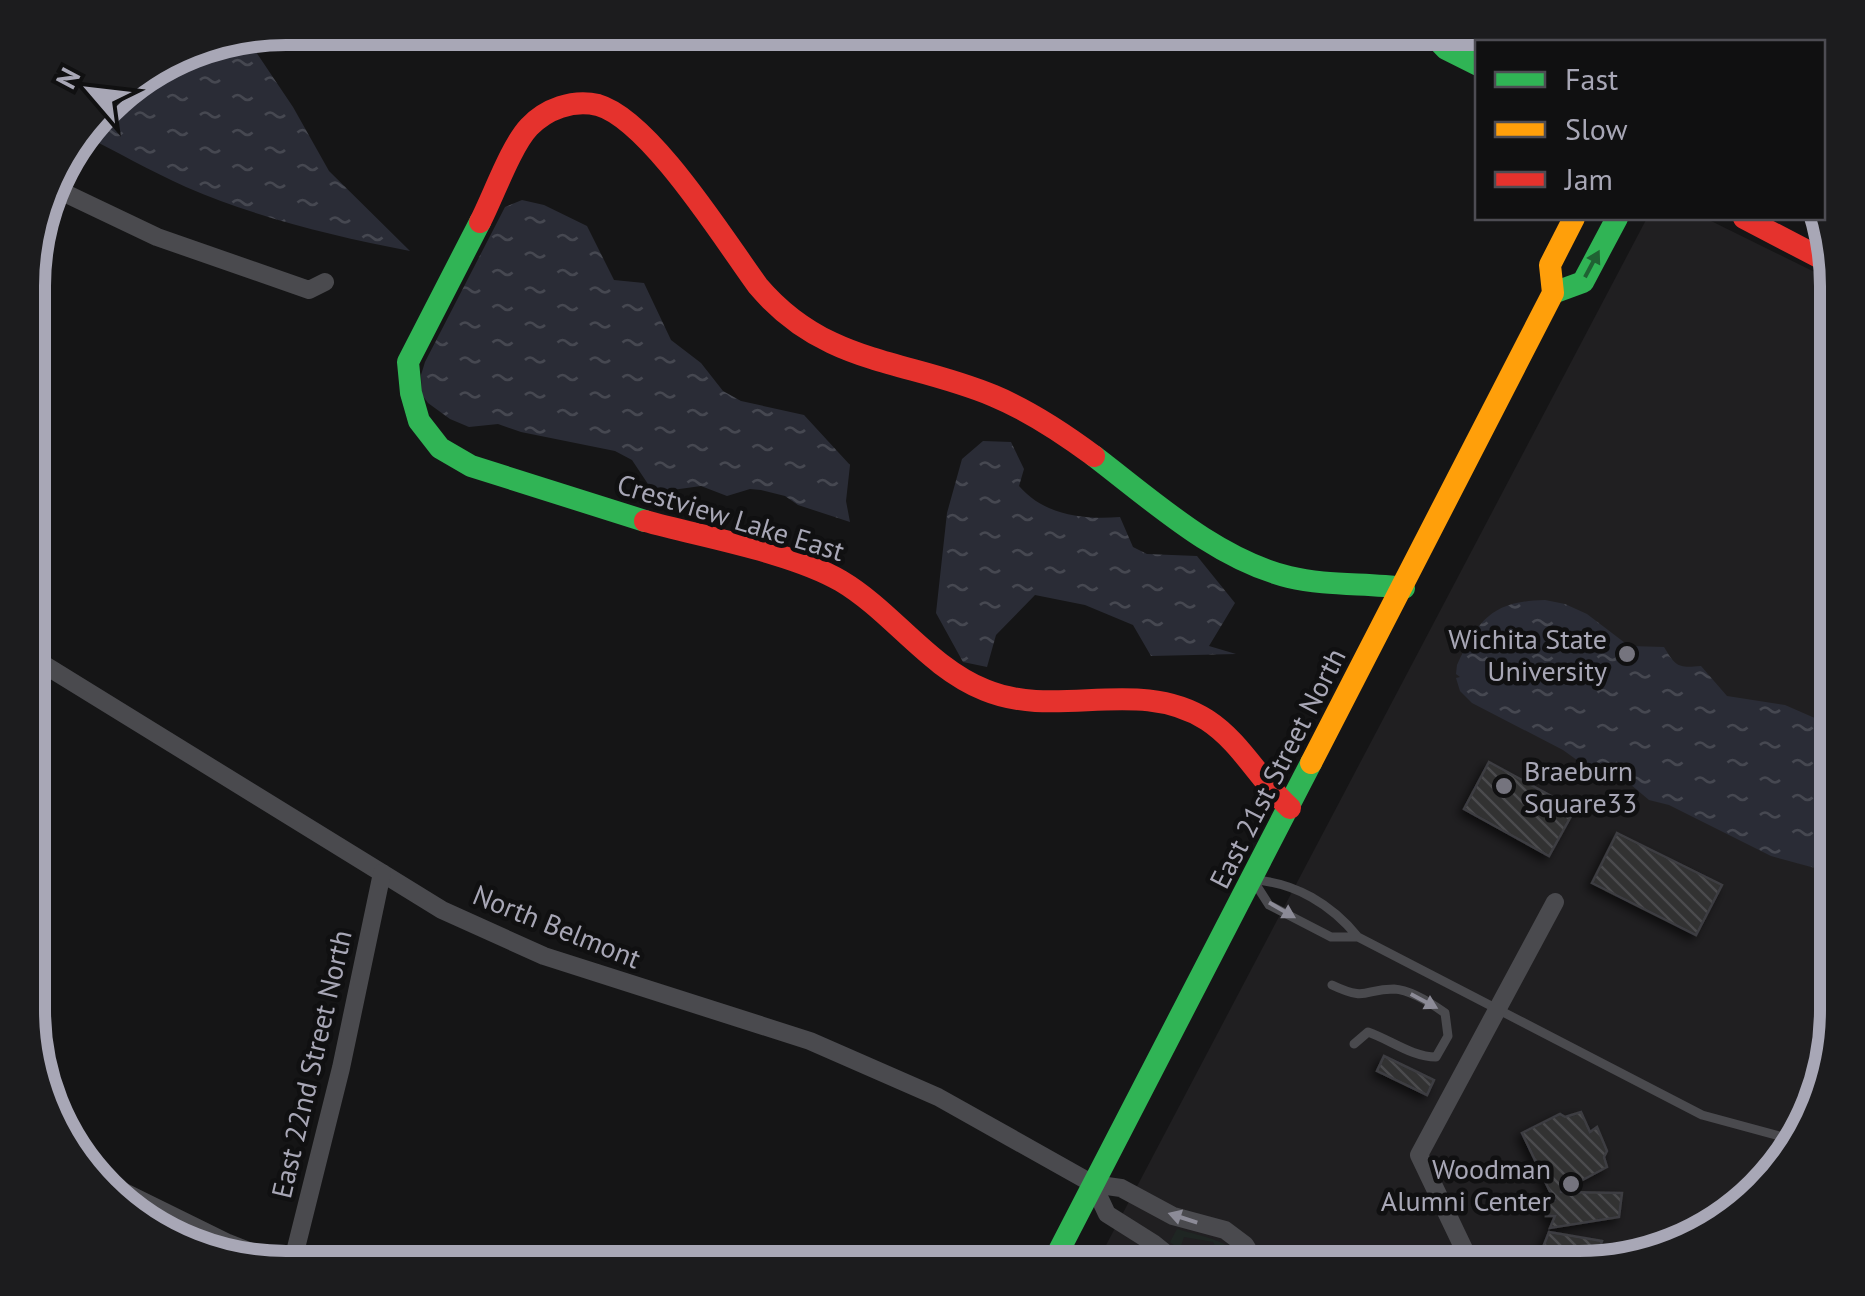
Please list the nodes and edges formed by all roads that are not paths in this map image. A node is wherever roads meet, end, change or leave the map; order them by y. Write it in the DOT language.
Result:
graph roads {
  1 [pos="1443,46"];
  2 [pos="1475,64"];
  3 [pos="64,192"];
  4 [pos="1573,220"];
  5 [pos="1615,220"];
  6 [pos="1748,220"];
  7 [pos="1818,257"];
  8 [pos="325,282"];
  9 [pos="1554,293"];
  10 [pos="1404,588"];
  11 [pos="46,666"];
  12 [pos="1290,808"];
  13 [pos="382,873"];
  14 [pos="1253,880"];
  15 [pos="1555,902"];
  16 [pos="1358,937"];
  17 [pos="1332,985"];
  18 [pos="1498,1010"];
  19 [pos="1354,1044"];
  20 [pos="1783,1137"];
  21 [pos="1093,1184"];
  22 [pos="136,1199"];
  23 [pos="230,1244"];
  24 [pos="296,1250"];
  25 [pos="1059,1251"];
  26 [pos="1164,1251"];
  27 [pos="1248,1251"];
  28 [pos="1465,1251"];
  1 -- 2 [label="street"];
  3 -- 8 [label="street"];
  4 -- 9 [label="street, East 21st Street North"];
  9 -- 5 [label="street, East 21st Street North, one-way"];
  6 -- 7 [label="street"];
  9 -- 10 [label="street, East 21st Street North"];
  10 -- 12 [label="street, East 21st Street North"];
  10 -- 12 [label="street, Crestview Lake East"];
  11 -- 13 [label="street, North Belmont"];
  12 -- 14 [label="street, East 21st Street North"];
  13 -- 21 [label="street, North Belmont"];
  13 -- 24 [label="street, East 22nd Street North"];
  14 -- 16 [label="lane"];
  14 -- 16 [label="lane, one-way"];
  14 -- 21 [label="street, East 21st Street North"];
  15 -- 18 [label="street"];
  16 -- 18 [label="lane"];
  17 -- 19 [label="lane, one-way"];
  18 -- 20 [label="lane"];
  18 -- 28 [label="street"];
  21 -- 25 [label="street, East 21st Street North"];
  21 -- 26 [label="street"];
  27 -- 21 [label="street, one-way"];
  22 -- 23 [label="street"];
}
